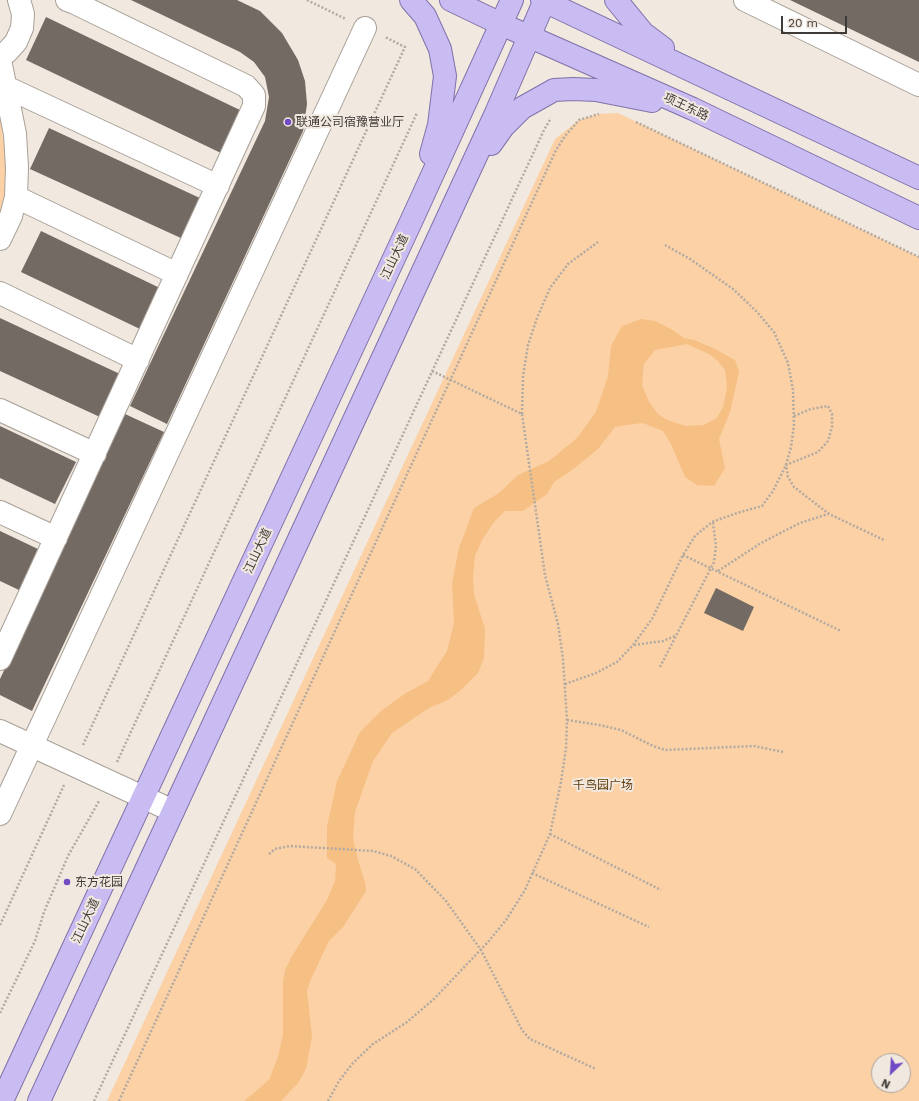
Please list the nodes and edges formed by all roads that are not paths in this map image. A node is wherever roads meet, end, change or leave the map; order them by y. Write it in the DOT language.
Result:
graph roads {
  1 [pos="19,0"];
  2 [pos="67,0"];
  3 [pos="411,0"];
  4 [pos="451,0"];
  5 [pos="512,0"];
  6 [pos="544,0"];
  7 [pos="616,0"];
  8 [pos="745,0"];
  9 [pos="501,24"];
  10 [pos="365,28"];
  11 [pos="529,37"];
  12 [pos="0,56"];
  13 [pos="0,60"];
  14 [pos="708,80"];
  15 [pos="919,85"];
  16 [pos="6,87"];
  17 [pos="693,109"];
  18 [pos="919,178"];
  19 [pos="218,186"];
  20 [pos="16,197"];
  21 [pos="415,213"];
  22 [pos="919,218"];
  23 [pos="444,224"];
  24 [pos="0,239"];
  25 [pos="177,274"];
  26 [pos="0,293"];
  27 [pos="138,360"];
  28 [pos="0,410"];
  29 [pos="95,454"];
  30 [pos="0,512"];
  31 [pos="56,538"];
  32 [pos="7,625"];
  33 [pos="0,659"];
  34 [pos="0,731"];
  35 [pos="32,746"];
  36 [pos="143,798"];
  37 [pos="173,812"];
  38 [pos="0,814"];
  39 [pos="2,1101"];
  40 [pos="39,1101"];
  1 -- 12 [label="lane"];
  2 -- 19 [label="lane"];
  3 -- 21 [label="main road"];
  4 -- 9 [label="main road, 项王东路"];
  5 -- 9 [label="main road, 江山大道"];
  6 -- 11 [label="main road"];
  6 -- 14 [label="main road"];
  7 -- 14 [label="main road"];
  8 -- 15 [label="lane"];
  9 -- 11 [label="main road, 项王东路"];
  9 -- 21 [label="main road, 江山大道"];
  10 -- 35 [label="lane"];
  11 -- 17 [label="main road, 项王东路"];
  11 -- 23 [label="main road"];
  13 -- 16 [label="lane"];
  14 -- 18 [label="main road"];
  16 -- 19 [label="lane"];
  16 -- 20 [label="lane"];
  17 -- 22 [label="main road, 项王东路"];
  17 -- 23 [label="main road"];
  19 -- 25 [label="lane"];
  20 -- 24 [label="lane"];
  20 -- 25 [label="lane"];
  21 -- 36 [label="main road, 江山大道"];
  23 -- 37 [label="main road"];
  25 -- 27 [label="lane"];
  26 -- 27 [label="lane"];
  27 -- 29 [label="lane"];
  28 -- 29 [label="lane"];
  29 -- 31 [label="lane"];
  30 -- 31 [label="lane"];
  31 -- 32 [label="lane"];
  32 -- 33 [label="lane"];
  34 -- 35 [label="lane"];
  35 -- 36 [label="lane"];
  35 -- 38 [label="lane"];
  36 -- 37 [label="lane"];
  36 -- 39 [label="main road, 江山大道"];
  37 -- 40 [label="main road"];
}
